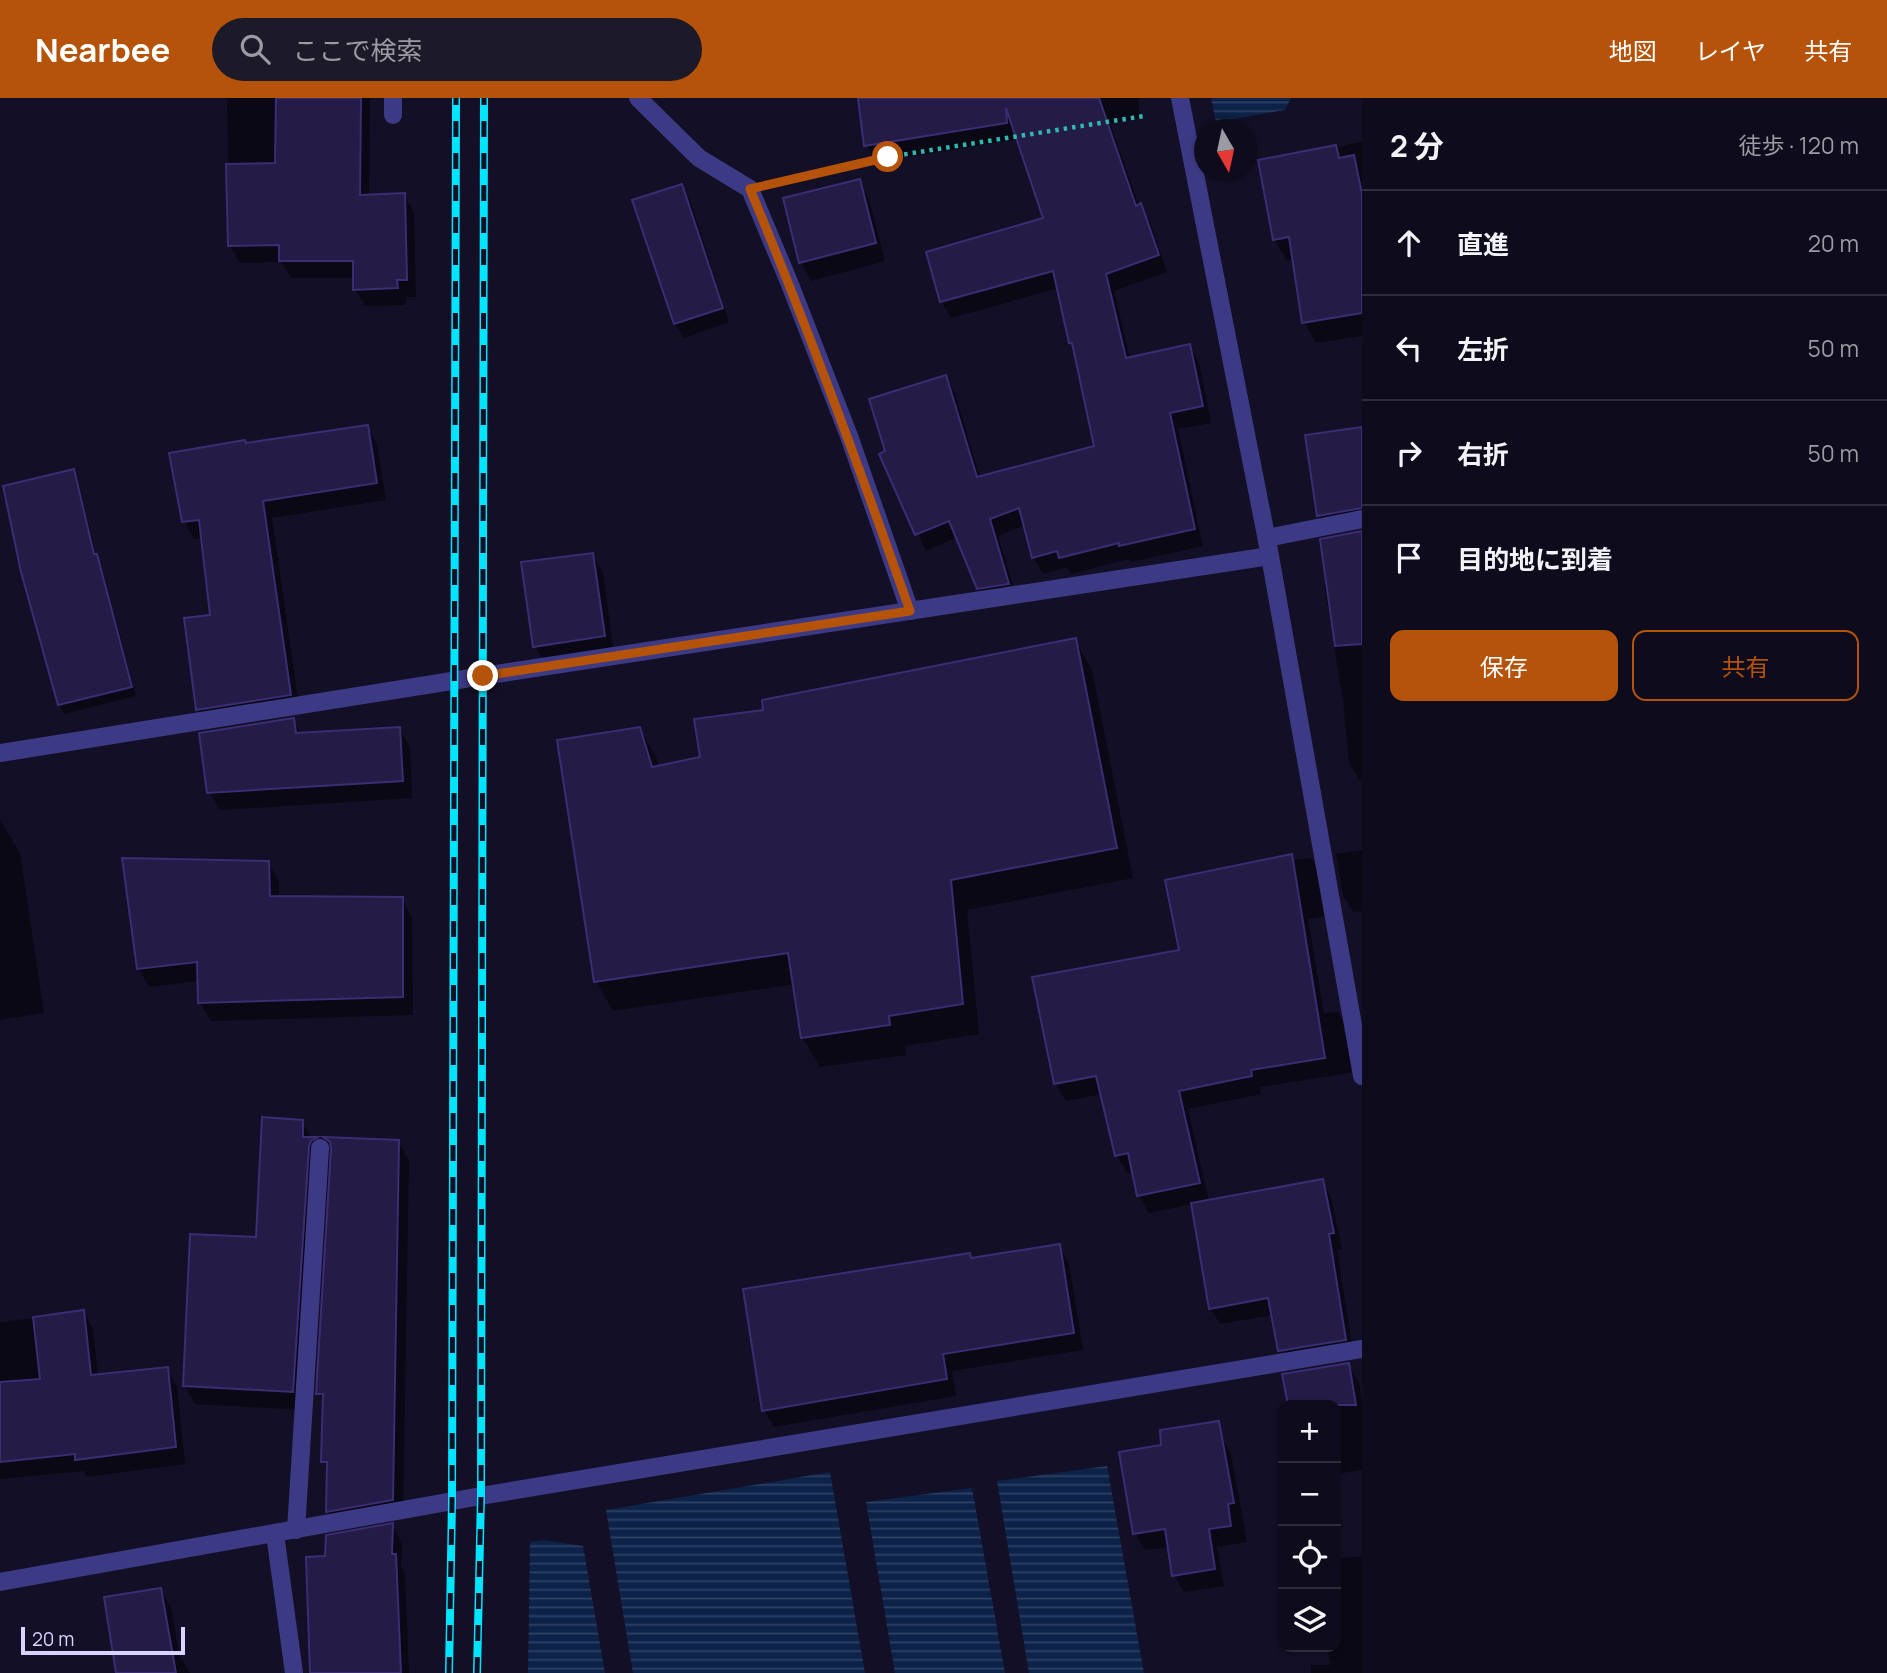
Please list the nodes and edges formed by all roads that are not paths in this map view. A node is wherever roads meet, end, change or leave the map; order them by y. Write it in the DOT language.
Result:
graph roads {
  1 [pos="638,98"];
  2 [pos="1181,104"];
  3 [pos="1362,519"];
  4 [pos="1267,538"];
  5 [pos="1270,556"];
  6 [pos="910,611"];
  7 [pos="0,753"];
  8 [pos="1362,1076"];
  9 [pos="320,1148"];
  10 [pos="1362,1349"];
  11 [pos="296,1530"];
  12 [pos="275,1534"];
  13 [pos="0,1581"];
  14 [pos="294,1673"];
  1 -- 6 [label="street"];
  2 -- 4 [label="street"];
  3 -- 4 [label="street"];
  4 -- 5 [label="street"];
  5 -- 6 [label="street"];
  5 -- 8 [label="street"];
  6 -- 7 [label="street"];
  9 -- 11 [label="street"];
  10 -- 11 [label="street"];
  11 -- 12 [label="street"];
  12 -- 13 [label="street"];
  12 -- 14 [label="street"];
}
